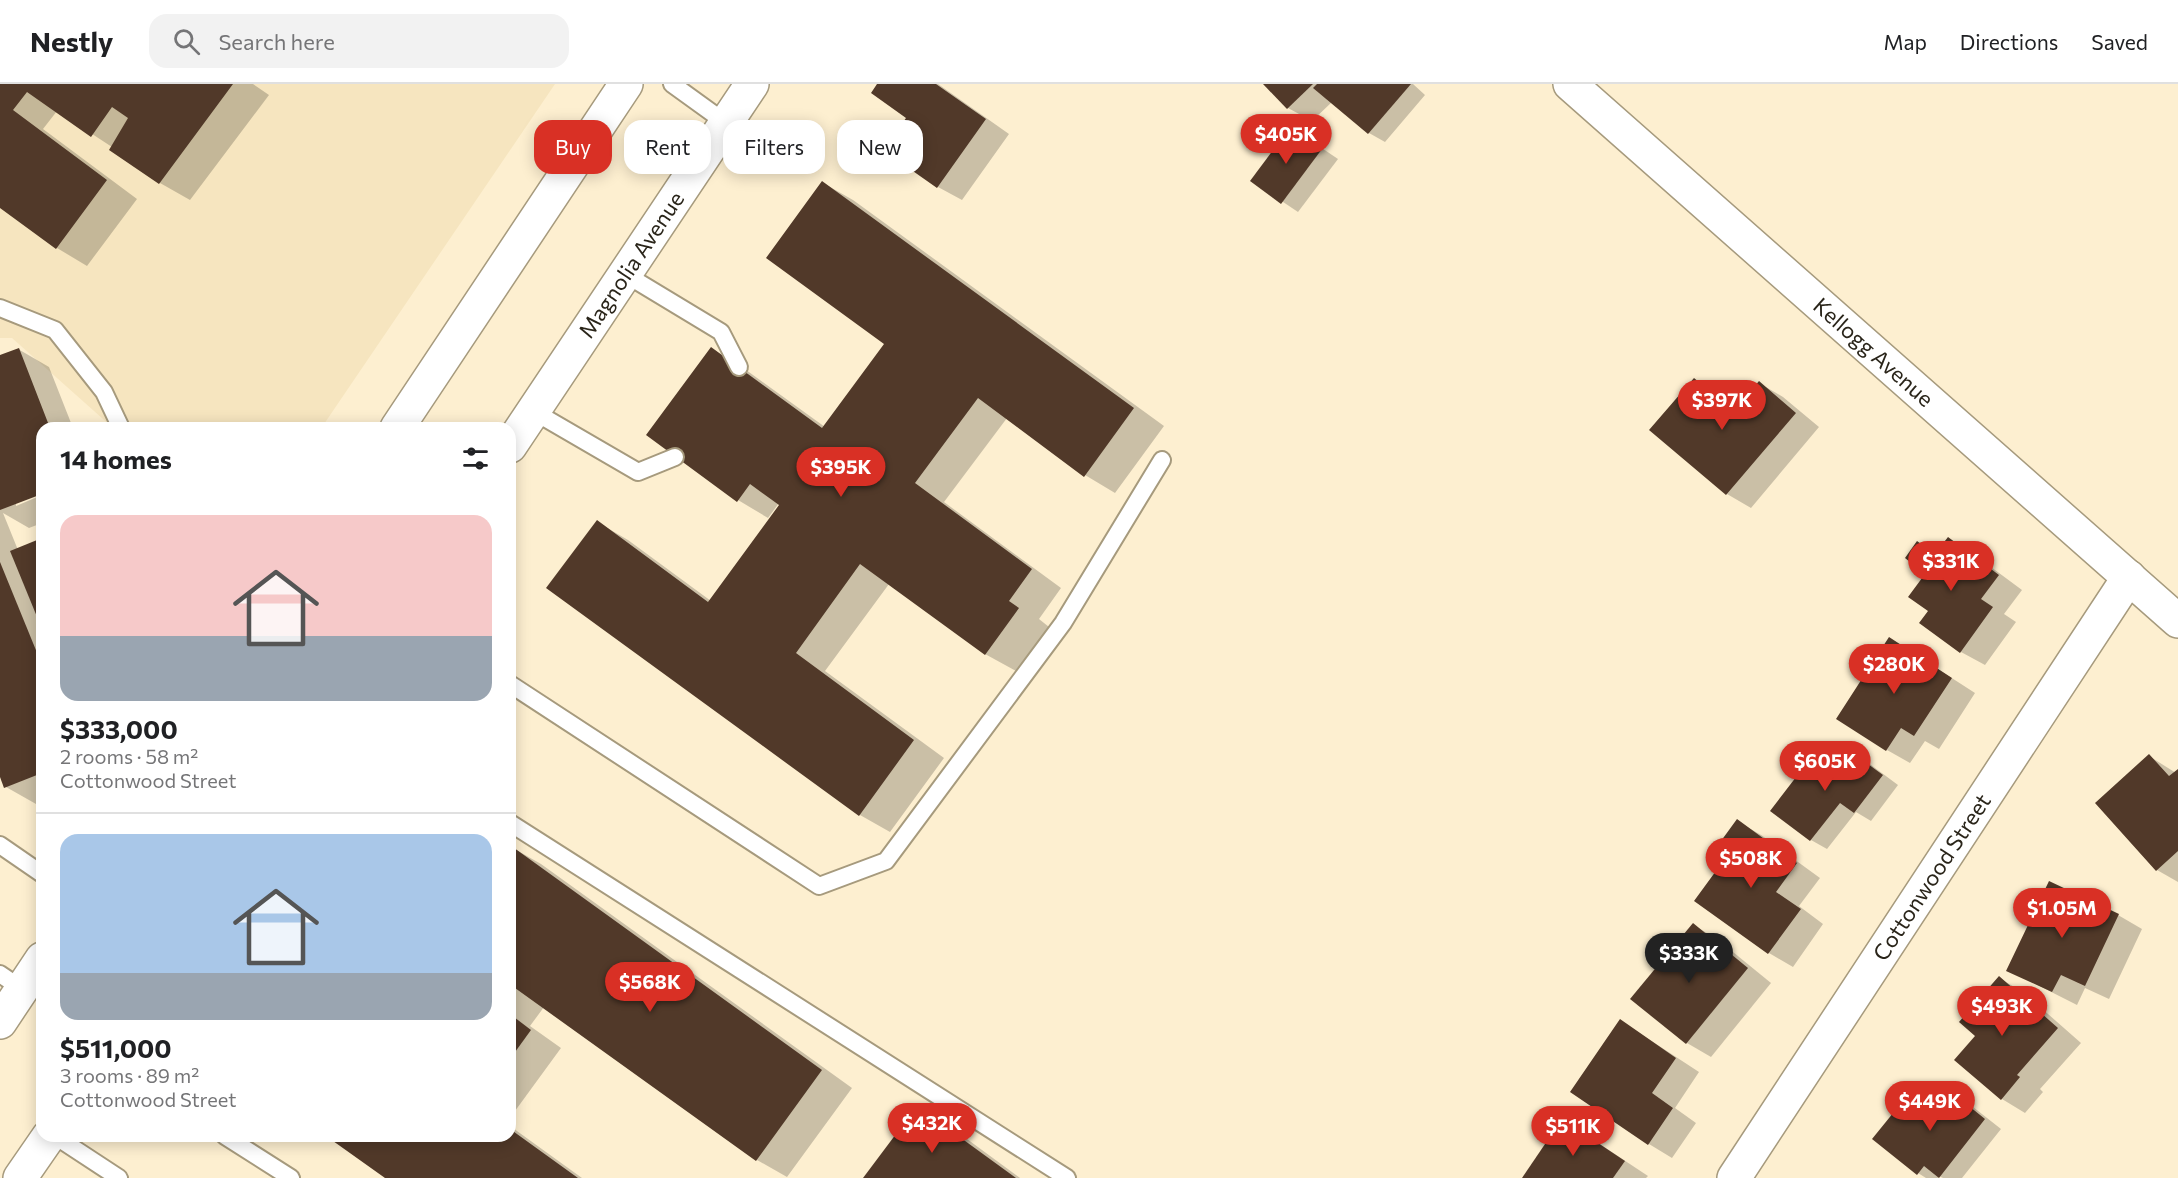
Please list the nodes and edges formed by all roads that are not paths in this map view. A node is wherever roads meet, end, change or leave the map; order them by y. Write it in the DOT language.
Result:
graph roads {
  1 [pos="626,84"];
  2 [pos="672,84"];
  3 [pos="752,84"];
  4 [pos="1570,84"];
  5 [pos="728,120"];
  6 [pos="723,121"];
  7 [pos="723,127"];
  8 [pos="625,274"];
  9 [pos="0,308"];
  10 [pos="739,367"];
  11 [pos="533,411"];
  12 [pos="118,422"];
  13 [pos="401,422"];
  14 [pos="516,437"];
  15 [pos="675,457"];
  16 [pos="1162,460"];
  17 [pos="2129,577"];
  18 [pos="2178,621"];
  19 [pos="516,688"];
  20 [pos="516,827"];
  21 [pos="0,845"];
  22 [pos="36,870"];
  23 [pos="36,963"];
  24 [pos="11,982"];
  25 [pos="0,1022"];
  26 [pos="45,1142"];
  27 [pos="64,1142"];
  28 [pos="246,1142"];
  29 [pos="21,1178"];
  30 [pos="119,1178"];
  31 [pos="291,1178"];
  32 [pos="1067,1178"];
  33 [pos="1734,1178"];
  1 -- 13 [label="street"];
  2 -- 6 [label="lane"];
  3 -- 5 [label="street, Magnolia Avenue"];
  4 -- 17 [label="street, Kellogg Avenue"];
  7 -- 8 [label="street, Magnolia Avenue"];
  8 -- 10 [label="lane"];
  8 -- 11 [label="street, Magnolia Avenue"];
  9 -- 12 [label="lane"];
  11 -- 14 [label="street, Magnolia Avenue"];
  11 -- 15 [label="lane"];
  16 -- 19 [label="lane"];
  17 -- 18 [label="street, Kellogg Avenue"];
  17 -- 33 [label="street, Cottonwood Street"];
  20 -- 32 [label="lane"];
  21 -- 22 [label="lane"];
  23 -- 24 [label="street"];
  24 -- 25 [label="street"];
  26 -- 29 [label="street"];
  27 -- 30 [label="lane"];
  28 -- 31 [label="lane"];
}
